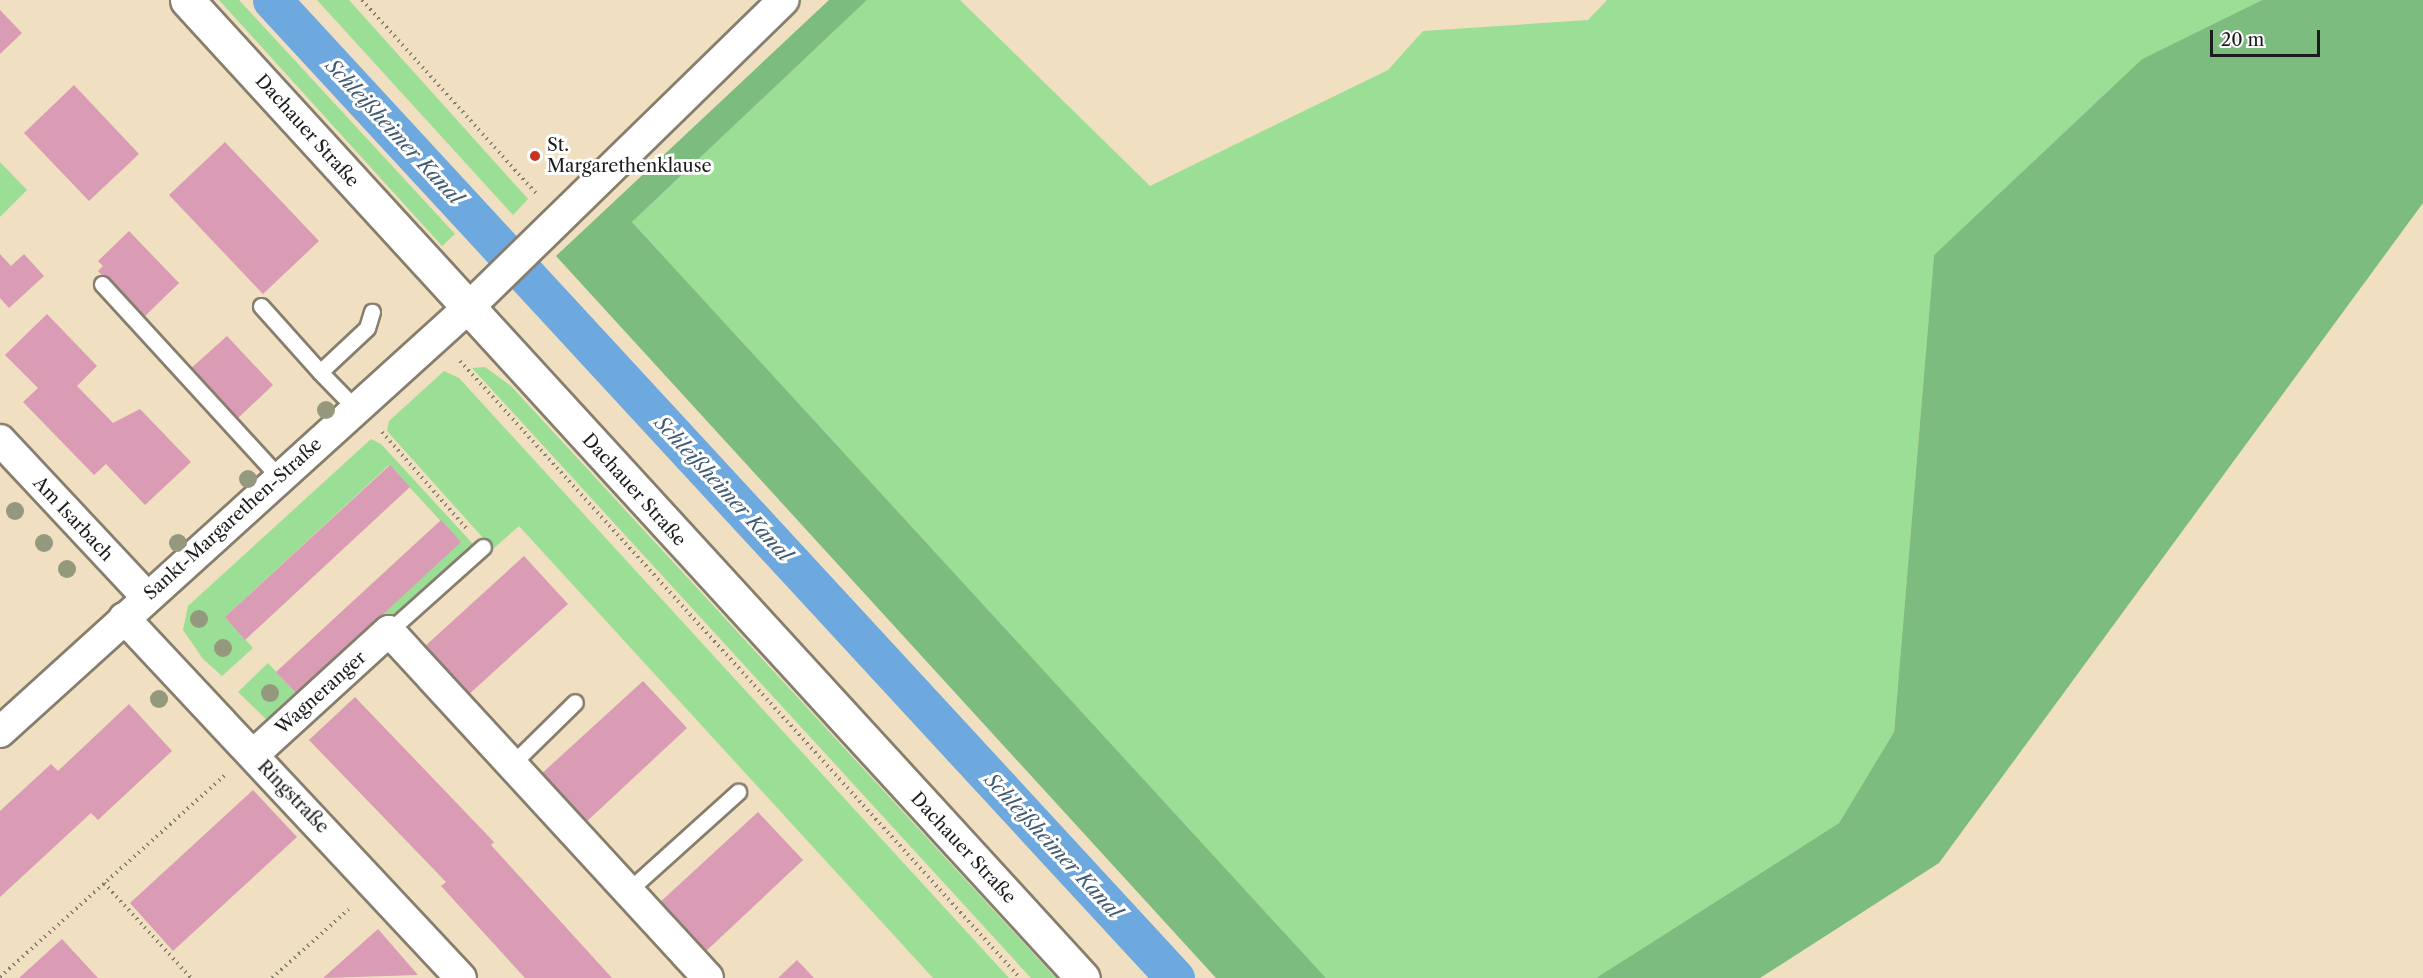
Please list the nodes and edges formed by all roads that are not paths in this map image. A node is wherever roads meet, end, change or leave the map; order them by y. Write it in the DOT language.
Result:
graph roads {
  1 [pos="187,0"];
  2 [pos="784,0"];
  3 [pos="102,284"];
  4 [pos="261,306"];
  5 [pos="468,308"];
  6 [pos="372,312"];
  7 [pos="320,372"];
  8 [pos="364,416"];
  9 [pos="0,440"];
  10 [pos="280,478"];
  11 [pos="483,547"];
  12 [pos="147,597"];
  13 [pos="124,618"];
  14 [pos="389,631"];
  15 [pos="575,702"];
  16 [pos="0,732"];
  17 [pos="244,761"];
  18 [pos="512,764"];
  19 [pos="738,792"];
  20 [pos="629,891"];
  21 [pos="461,978"];
  22 [pos="708,978"];
  23 [pos="1083,978"];
  1 -- 5 [label="main road, Dachauer Straße"];
  2 -- 5 [label="street, Sankt-Margarethen-Straße"];
  3 -- 10 [label="lane"];
  4 -- 7 [label="lane"];
  5 -- 8 [label="street, Sankt-Margarethen-Straße"];
  5 -- 23 [label="main road, Dachauer Straße"];
  6 -- 7 [label="lane"];
  7 -- 8 [label="lane"];
  8 -- 10 [label="street, Sankt-Margarethen-Straße"];
  9 -- 12 [label="street, Am Isarbach"];
  10 -- 12 [label="street, Sankt-Margarethen-Straße"];
  11 -- 14 [label="lane, Wagneranger"];
  12 -- 13 [label="street, Sankt-Margarethen-Straße"];
  13 -- 16 [label="street, Sankt-Margarethen-Straße"];
  13 -- 17 [label="street, Ringstraße"];
  14 -- 17 [label="street, Wagneranger"];
  14 -- 18 [label="street"];
  15 -- 18 [label="lane"];
  17 -- 21 [label="street, Ringstraße"];
  18 -- 20 [label="street"];
  19 -- 20 [label="lane"];
  20 -- 22 [label="street"];
}
